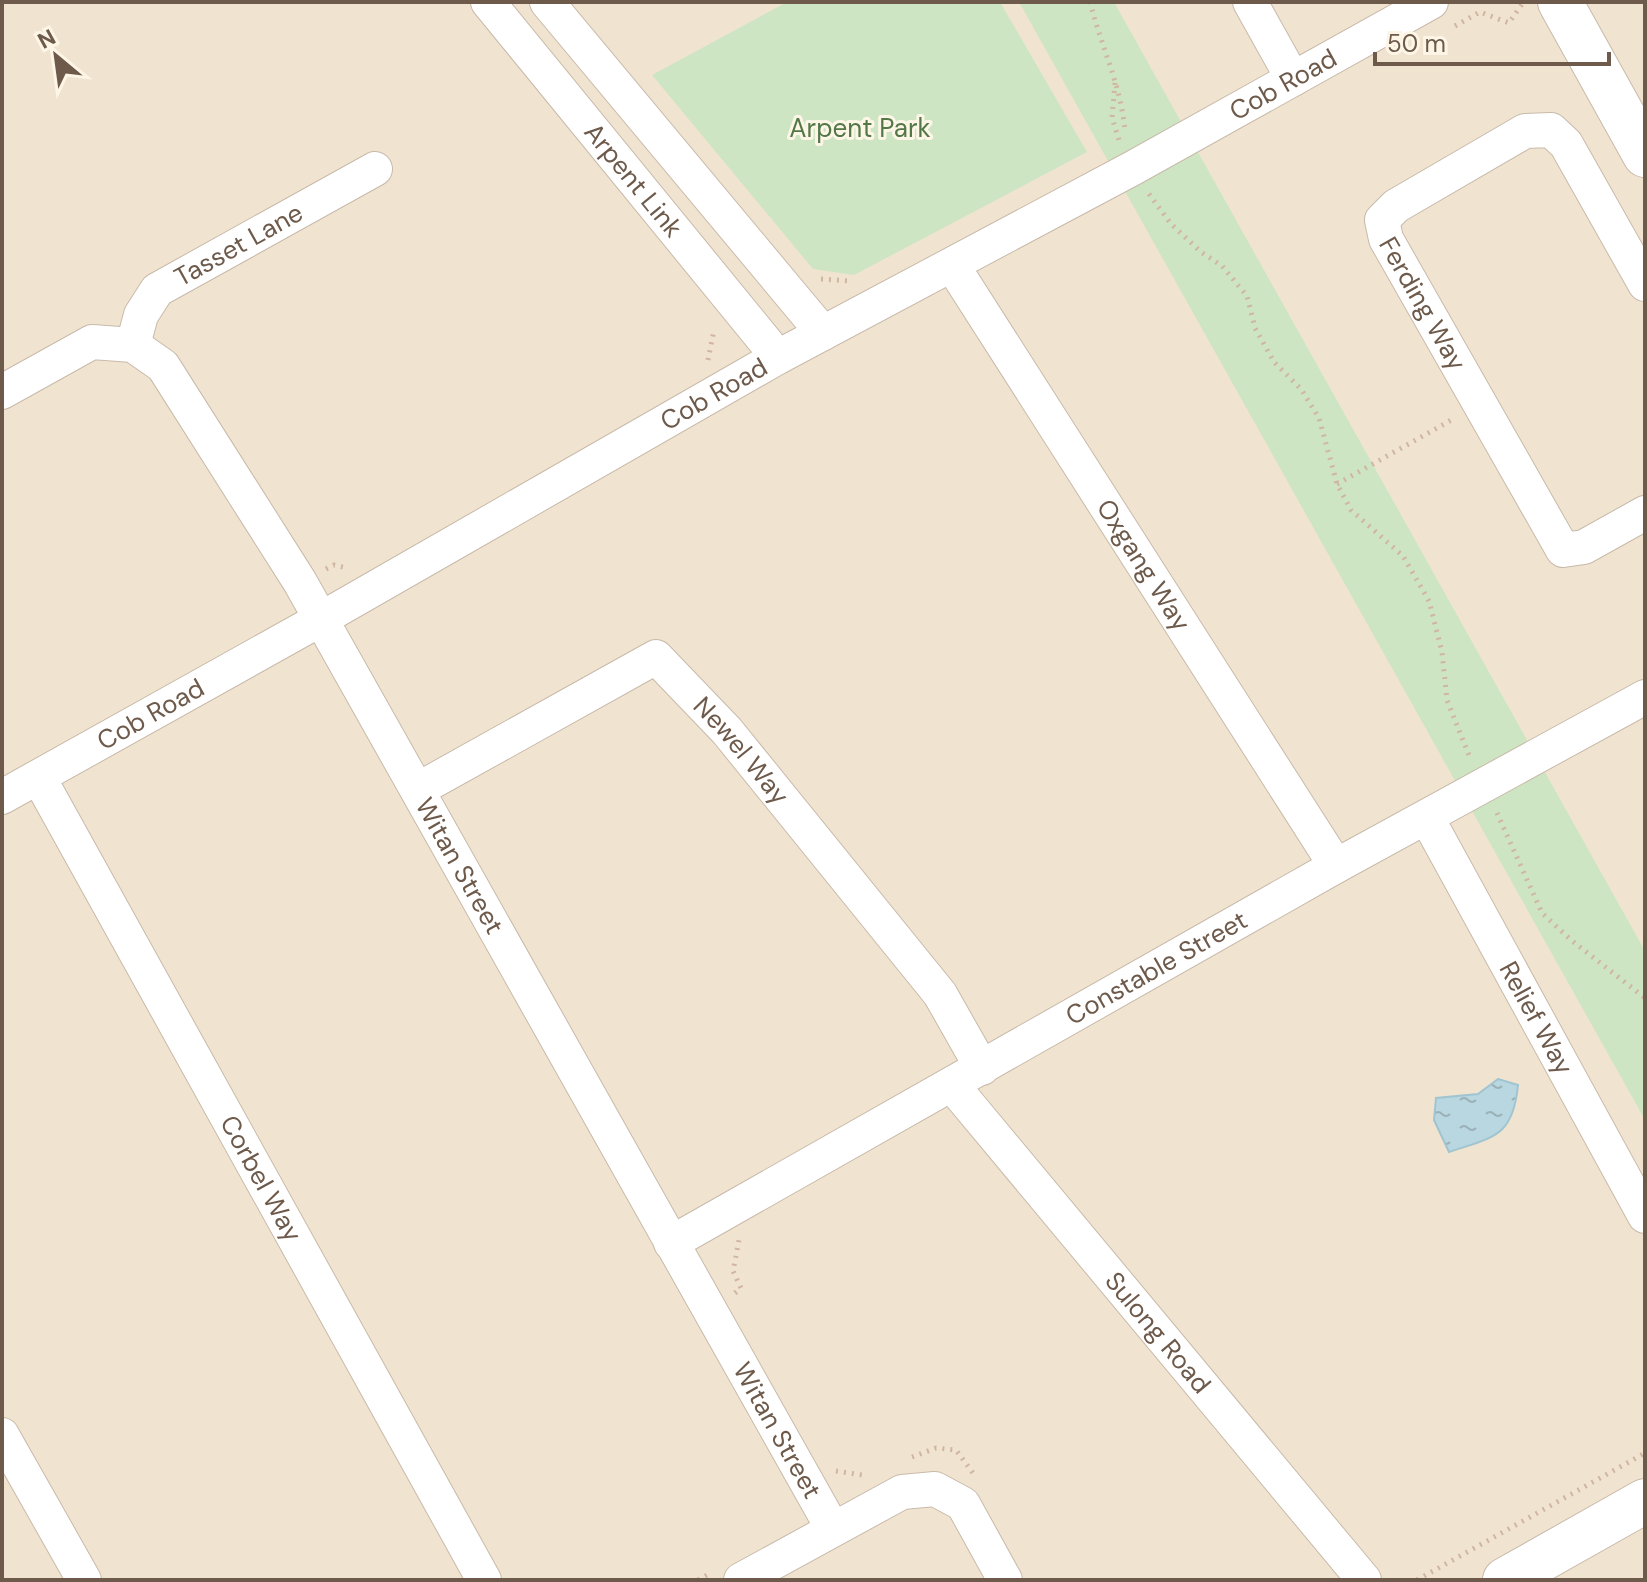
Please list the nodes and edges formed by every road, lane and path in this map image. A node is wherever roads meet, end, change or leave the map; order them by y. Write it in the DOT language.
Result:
graph roads {
  1 [pos="488,2"];
  2 [pos="1090,2"];
  3 [pos="1250,2"];
  4 [pos="1431,2"];
  5 [pos="1560,2"];
  6 [pos="553,4"];
  7 [pos="512,31"];
  8 [pos="1293,79"];
  9 [pos="1115,83"];
  10 [pos="1139,126"];
  11 [pos="1125,133"];
  12 [pos="1119,137"];
  13 [pos="1105,145"];
  14 [pos="1645,155"];
  15 [pos="1133,168"];
  16 [pos="375,169"];
  17 [pos="952,265"];
  18 [pos="857,281"];
  19 [pos="1645,284"];
  20 [pos="787,290"];
  21 [pos="732,322"];
  22 [pos="823,333"];
  23 [pos="133,345"];
  24 [pos="710,347"];
  25 [pos="778,357"];
  26 [pos="707,363"];
  27 [pos="2,392"];
  28 [pos="1480,404"];
  29 [pos="1337,484"];
  30 [pos="1645,513"];
  31 [pos="351,569"];
  32 [pos="300,582"];
  33 [pos="321,619"];
  34 [pos="1645,697"];
  35 [pos="39,778"];
  36 [pos="1482,787"];
  37 [pos="419,789"];
  38 [pos="2,797"];
  39 [pos="1427,818"];
  40 [pos="1336,866"];
  41 [pos="1645,998"];
  42 [pos="982,1068"];
  43 [pos="952,1085"];
  44 [pos="1645,1216"];
  45 [pos="740,1235"];
  46 [pos="671,1243"];
  47 [pos="729,1298"];
  48 [pos="2,1435"];
  49 [pos="1645,1453"];
  50 [pos="907,1459"];
  51 [pos="826,1465"];
  52 [pos="868,1476"];
  53 [pos="977,1479"];
  54 [pos="1645,1501"];
  55 [pos="833,1529"];
  56 [pos="84,1580"];
  57 [pos="484,1580"];
  58 [pos="741,1580"];
  59 [pos="1005,1580"];
  60 [pos="1364,1580"];
  61 [pos="1417,1580"];
  62 [pos="1505,1580"];
  1 -- 7 [label="street, Arpent Link"];
  2 -- 9 [label="path"];
  3 -- 8 [label="street"];
  4 -- 8 [label="street, Cob Road"];
  5 -- 14 [label="street"];
  6 -- 7 [label="street"];
  6 -- 20 [label="street, Arpent Link"];
  7 -- 21 [label="street, Arpent Link"];
  8 -- 15 [label="street, Cob Road"];
  9 -- 11 [label="path"];
  9 -- 12 [label="path"];
  10 -- 11 [label="path"];
  11 -- 12 [label="path"];
  12 -- 13 [label="path"];
  12 -- 15 [label="path"];
  15 -- 17 [label="street, Cob Road"];
  15 -- 29 [label="path"];
  16 -- 23 [label="street, Tasset Lane"];
  17 -- 22 [label="street, Cob Road"];
  17 -- 40 [label="street, Oxgang Way"];
  18 -- 20 [label="path"];
  19 -- 28 [label="street, Ferding Way"];
  20 -- 22 [label="street, Arpent Link"];
  21 -- 24 [label="path"];
  21 -- 24 [label="path"];
  21 -- 25 [label="street, Arpent Link"];
  22 -- 25 [label="street, Cob Road"];
  23 -- 27 [label="street"];
  23 -- 32 [label="street, Witan Street"];
  24 -- 26 [label="path"];
  25 -- 33 [label="street, Cob Road"];
  28 -- 29 [label="path"];
  28 -- 30 [label="street, Ferding Way"];
  29 -- 36 [label="path"];
  31 -- 32 [label="path"];
  32 -- 33 [label="street, Witan Street"];
  33 -- 35 [label="street, Cob Road"];
  33 -- 37 [label="street, Witan Street"];
  34 -- 36 [label="street, Constable Street"];
  35 -- 38 [label="street, Cob Road"];
  35 -- 57 [label="street, Corbel Way"];
  36 -- 39 [label="street, Constable Street"];
  36 -- 41 [label="path"];
  37 -- 42 [label="street, Newel Way"];
  37 -- 46 [label="street, Witan Street"];
  39 -- 40 [label="street, Constable Street"];
  39 -- 44 [label="street, Relief Way"];
  40 -- 42 [label="street, Constable Street"];
  42 -- 43 [label="street, Constable Street"];
  43 -- 46 [label="street, Constable Street"];
  43 -- 60 [label="street, Sulong Road"];
  45 -- 47 [label="path"];
  46 -- 55 [label="street, Witan Street"];
  48 -- 56 [label="street"];
  49 -- 61 [label="path"];
  50 -- 53 [label="path"];
  51 -- 52 [label="path"];
  54 -- 62 [label="street"];
  55 -- 58 [label="street"];
  55 -- 59 [label="street"];
}
